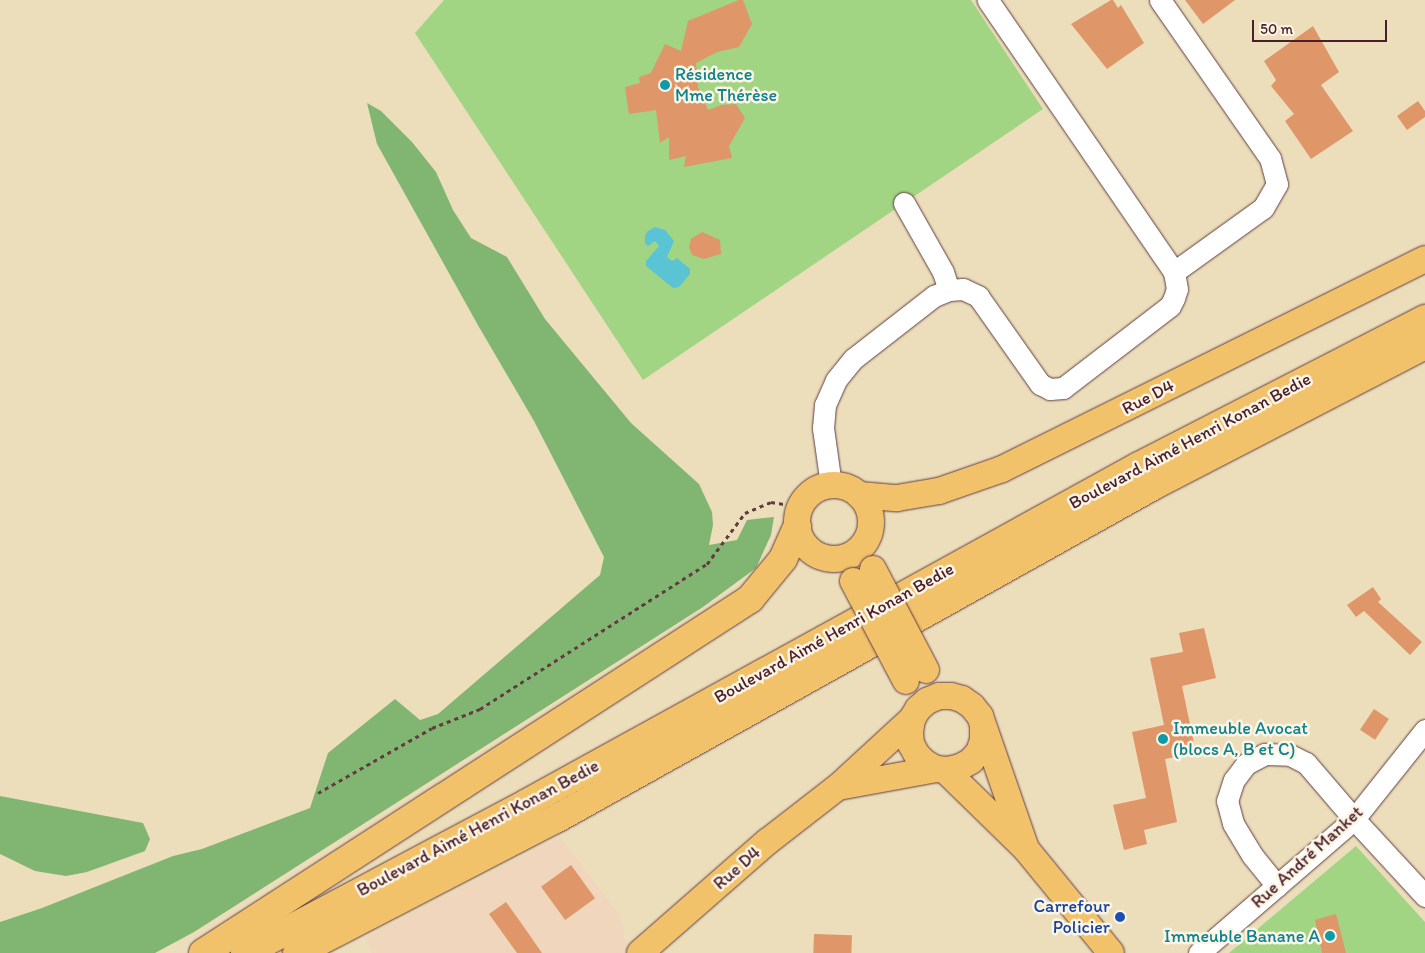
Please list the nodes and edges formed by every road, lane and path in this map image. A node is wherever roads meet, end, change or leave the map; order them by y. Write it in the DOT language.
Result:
graph roads {
  1 [pos="988,0"];
  2 [pos="1160,0"];
  3 [pos="904,203"];
  4 [pos="1425,259"];
  5 [pos="1174,272"];
  6 [pos="949,290"];
  7 [pos="1425,319"];
  8 [pos="1425,345"];
  9 [pos="831,485"];
  10 [pos="859,495"];
  11 [pos="798,517"];
  12 [pos="866,542"];
  13 [pos="831,559"];
  14 [pos="863,575"];
  15 [pos="916,676"];
  16 [pos="951,696"];
  17 [pos="914,716"];
  18 [pos="983,728"];
  19 [pos="1425,730"];
  20 [pos="940,769"];
  21 [pos="838,787"];
  22 [pos="318,793"];
  23 [pos="1354,819"];
  24 [pos="1026,849"];
  25 [pos="1278,886"];
  26 [pos="1425,896"];
  27 [pos="203,953"];
  28 [pos="245,953"];
  29 [pos="298,953"];
  30 [pos="640,953"];
  31 [pos="1111,953"];
  32 [pos="1199,953"];
  1 -- 5 [label="street"];
  2 -- 5 [label="street"];
  3 -- 6 [label="street"];
  4 -- 10 [label="main road, Rue D4"];
  5 -- 6 [label="street"];
  6 -- 9 [label="street"];
  7 -- 28 [label="highway, Boulevard Aimé Henri Konan Bedie"];
  8 -- 29 [label="highway, Boulevard Aimé Henri Konan Bedie"];
  9 -- 10 [label="main road, Rue D4"];
  9 -- 11 [label="main road"];
  10 -- 12 [label="main road"];
  11 -- 13 [label="main road"];
  11 -- 22 [label="path"];
  11 -- 27 [label="highway"];
  12 -- 13 [label="main road"];
  12 -- 14 [label="main road"];
  13 -- 14 [label="main road"];
  14 -- 15 [label="main road, bridge"];
  15 -- 16 [label="main road"];
  15 -- 17 [label="main road"];
  16 -- 17 [label="main road"];
  16 -- 18 [label="main road"];
  17 -- 20 [label="main road"];
  17 -- 21 [label="main road, Rue D4"];
  18 -- 20 [label="main road"];
  18 -- 24 [label="main road"];
  19 -- 23 [label="street, Rue André Manket"];
  20 -- 21 [label="main road, Rue D4"];
  20 -- 24 [label="main road"];
  21 -- 30 [label="main road, Rue D4"];
  23 -- 25 [label="street, Rue André Manket"];
  23 -- 25 [label="street"];
  23 -- 26 [label="street"];
  24 -- 31 [label="main road"];
  25 -- 32 [label="street, Rue André Manket"];
}
